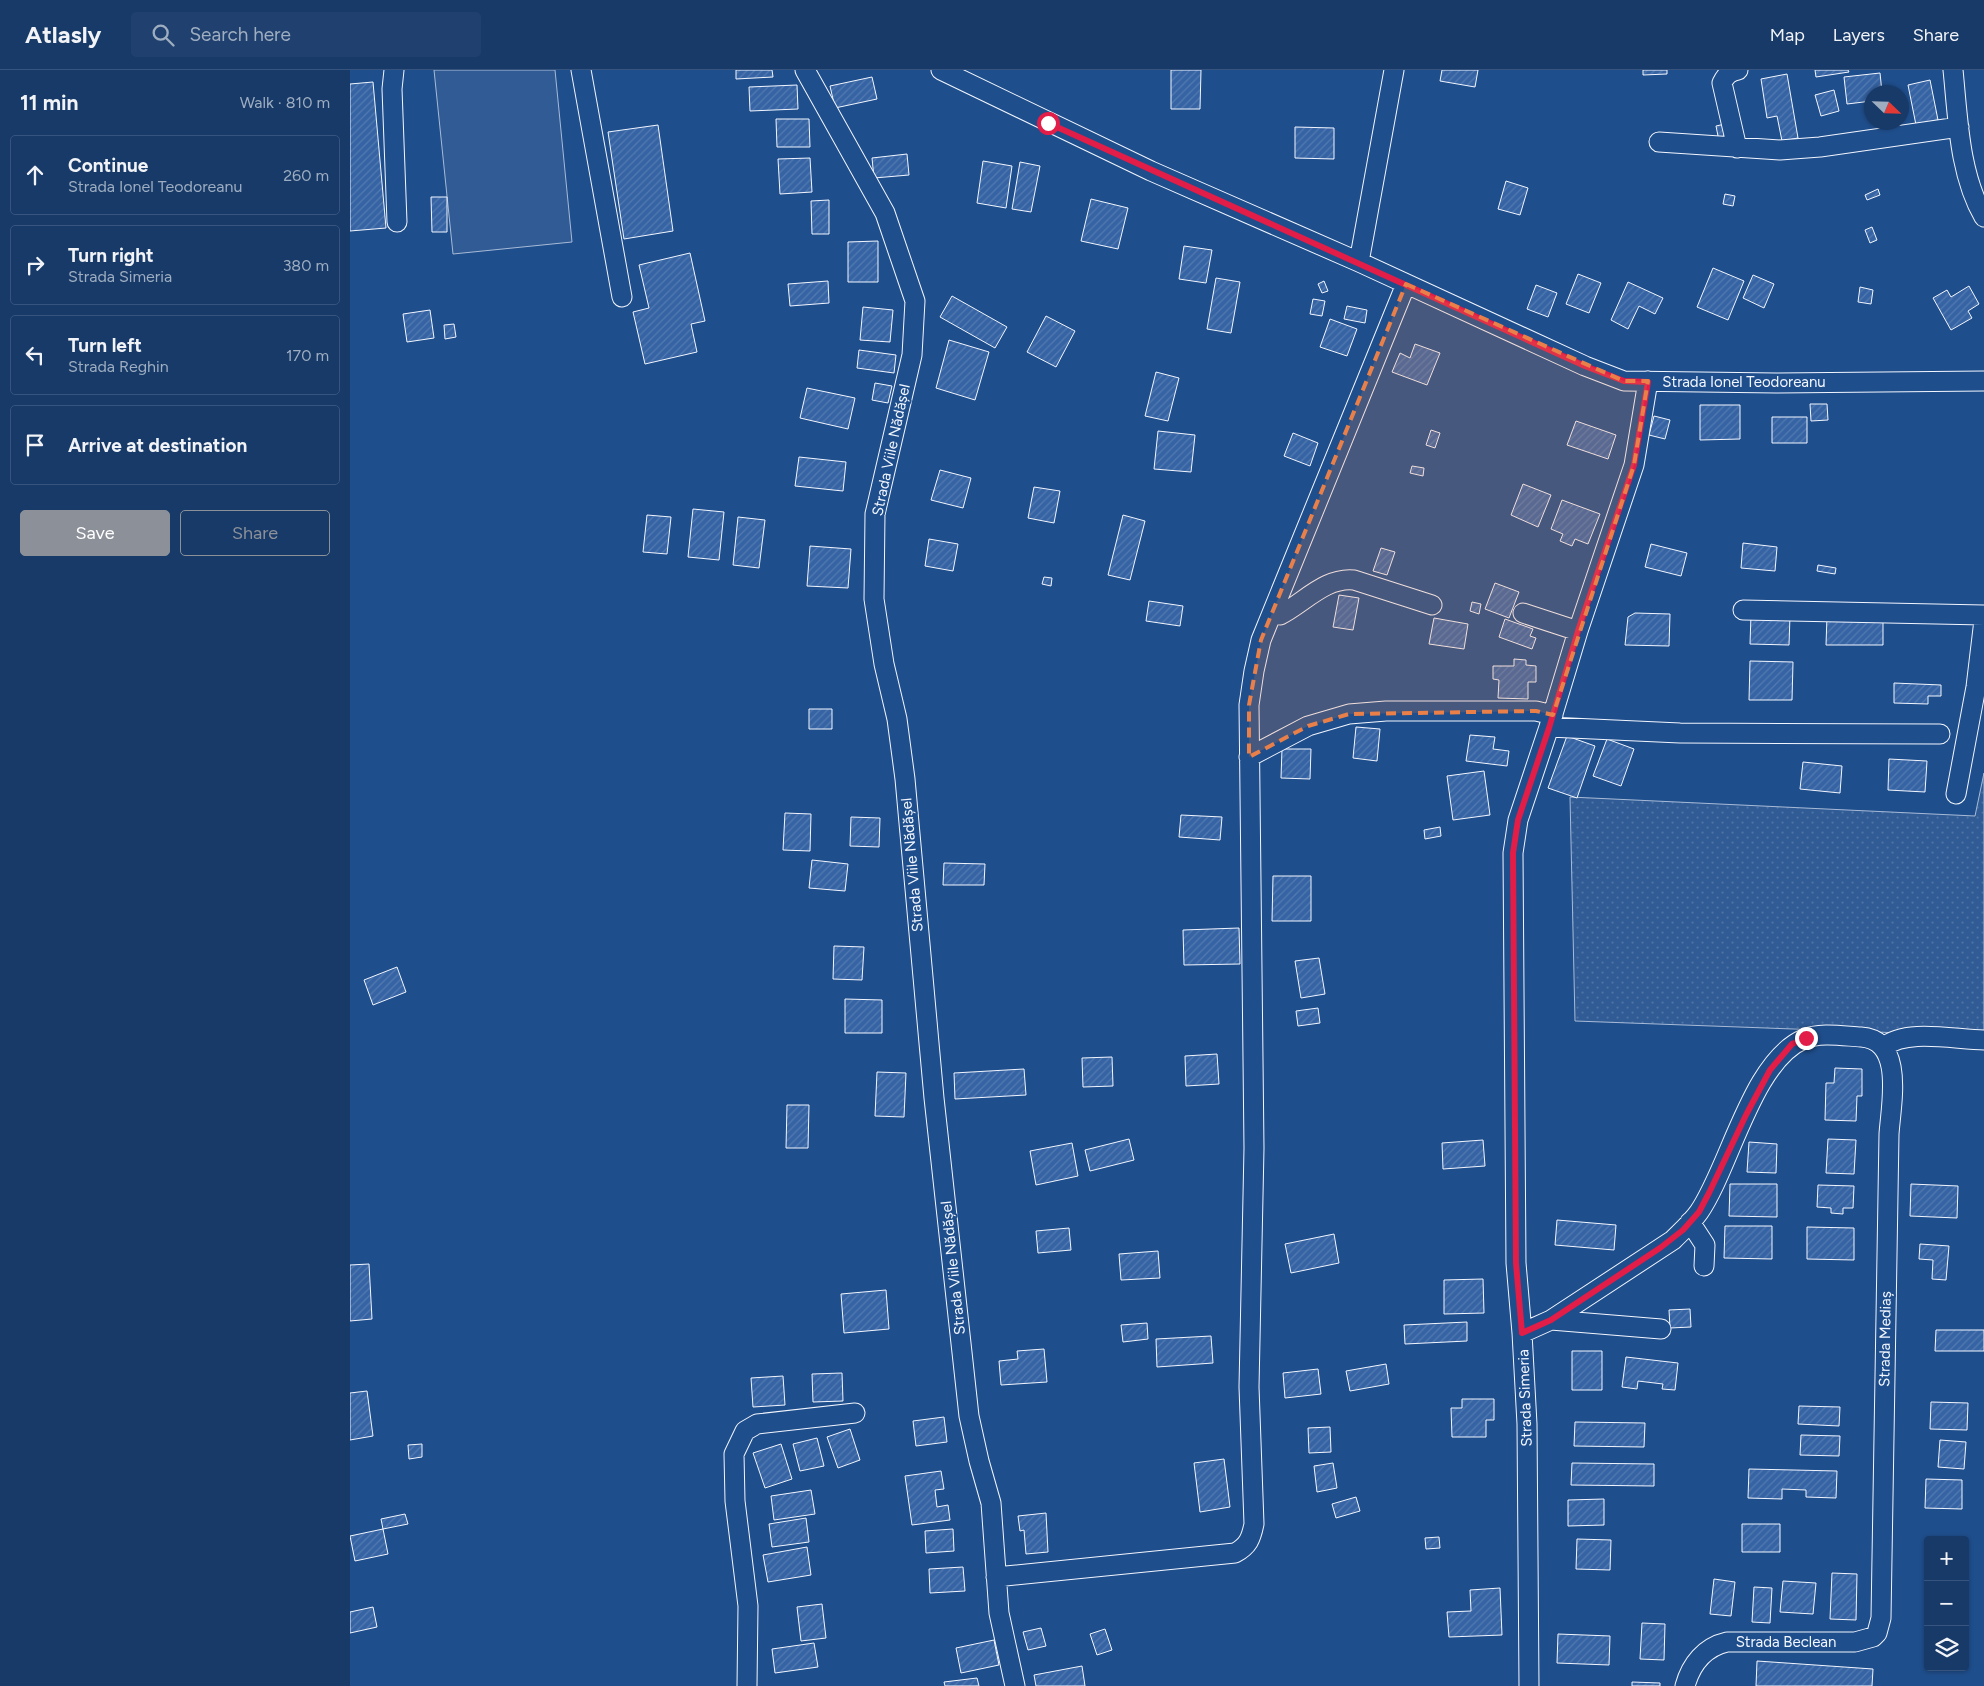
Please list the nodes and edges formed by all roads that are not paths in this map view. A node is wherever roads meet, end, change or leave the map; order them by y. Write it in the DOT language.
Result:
graph roads {
  1 [pos="394,70"];
  2 [pos="582,70"];
  3 [pos="805,70"];
  4 [pos="941,70"];
  5 [pos="1394,70"];
  6 [pos="1738,70"];
  7 [pos="1953,70"];
  8 [pos="1959,127"];
  9 [pos="1659,142"];
  10 [pos="1737,148"];
  11 [pos="1984,217"];
  12 [pos="397,222"];
  13 [pos="1359,262"];
  14 [pos="1406,284"];
  15 [pos="622,297"];
  16 [pos="1984,381"];
  17 [pos="1648,382"];
  18 [pos="1432,604"];
  19 [pos="1742,610"];
  20 [pos="1273,613"];
  21 [pos="1523,613"];
  22 [pos="1984,615"];
  23 [pos="1984,620"];
  24 [pos="1578,631"];
  25 [pos="1551,721"];
  26 [pos="1940,734"];
  27 [pos="1249,757"];
  28 [pos="1956,794"];
  29 [pos="1984,1040"];
  30 [pos="1884,1047"];
  31 [pos="1690,1222"];
  32 [pos="1704,1266"];
  33 [pos="1551,1320"];
  34 [pos="1661,1329"];
  35 [pos="1522,1333"];
  36 [pos="855,1413"];
  37 [pos="996,1577"];
  38 [pos="1877,1633"];
  39 [pos="747,1686"];
  40 [pos="1015,1686"];
  41 [pos="1528,1686"];
  42 [pos="1685,1686"];
  1 -- 12 [label="street"];
  2 -- 15 [label="street"];
  3 -- 37 [label="street, Strada Viile Nădășel"];
  4 -- 13 [label="street, Strada Ionel Teodoreanu"];
  5 -- 13 [label="street"];
  6 -- 10 [label="street"];
  7 -- 8 [label="street"];
  8 -- 10 [label="street"];
  8 -- 11 [label="street"];
  9 -- 10 [label="street"];
  13 -- 14 [label="street, Strada Ionel Teodoreanu"];
  14 -- 17 [label="street, Strada Ionel Teodoreanu"];
  14 -- 20 [label="street"];
  16 -- 17 [label="street, Strada Ionel Teodoreanu"];
  17 -- 24 [label="street, Strada Simeria"];
  18 -- 20 [label="street"];
  19 -- 22 [label="street"];
  20 -- 27 [label="street"];
  21 -- 24 [label="street"];
  23 -- 28 [label="street"];
  24 -- 25 [label="street, Strada Simeria"];
  25 -- 26 [label="street"];
  25 -- 27 [label="street"];
  25 -- 35 [label="street, Strada Simeria"];
  27 -- 37 [label="street"];
  29 -- 30 [label="street"];
  30 -- 31 [label="street"];
  30 -- 38 [label="street, Strada Mediaș"];
  31 -- 32 [label="street"];
  31 -- 33 [label="street"];
  33 -- 34 [label="street"];
  33 -- 35 [label="street"];
  35 -- 41 [label="street, Strada Simeria"];
  36 -- 39 [label="street"];
  37 -- 40 [label="street, Strada Viile Nădășel"];
  38 -- 42 [label="street, Strada Beclean"];
}
